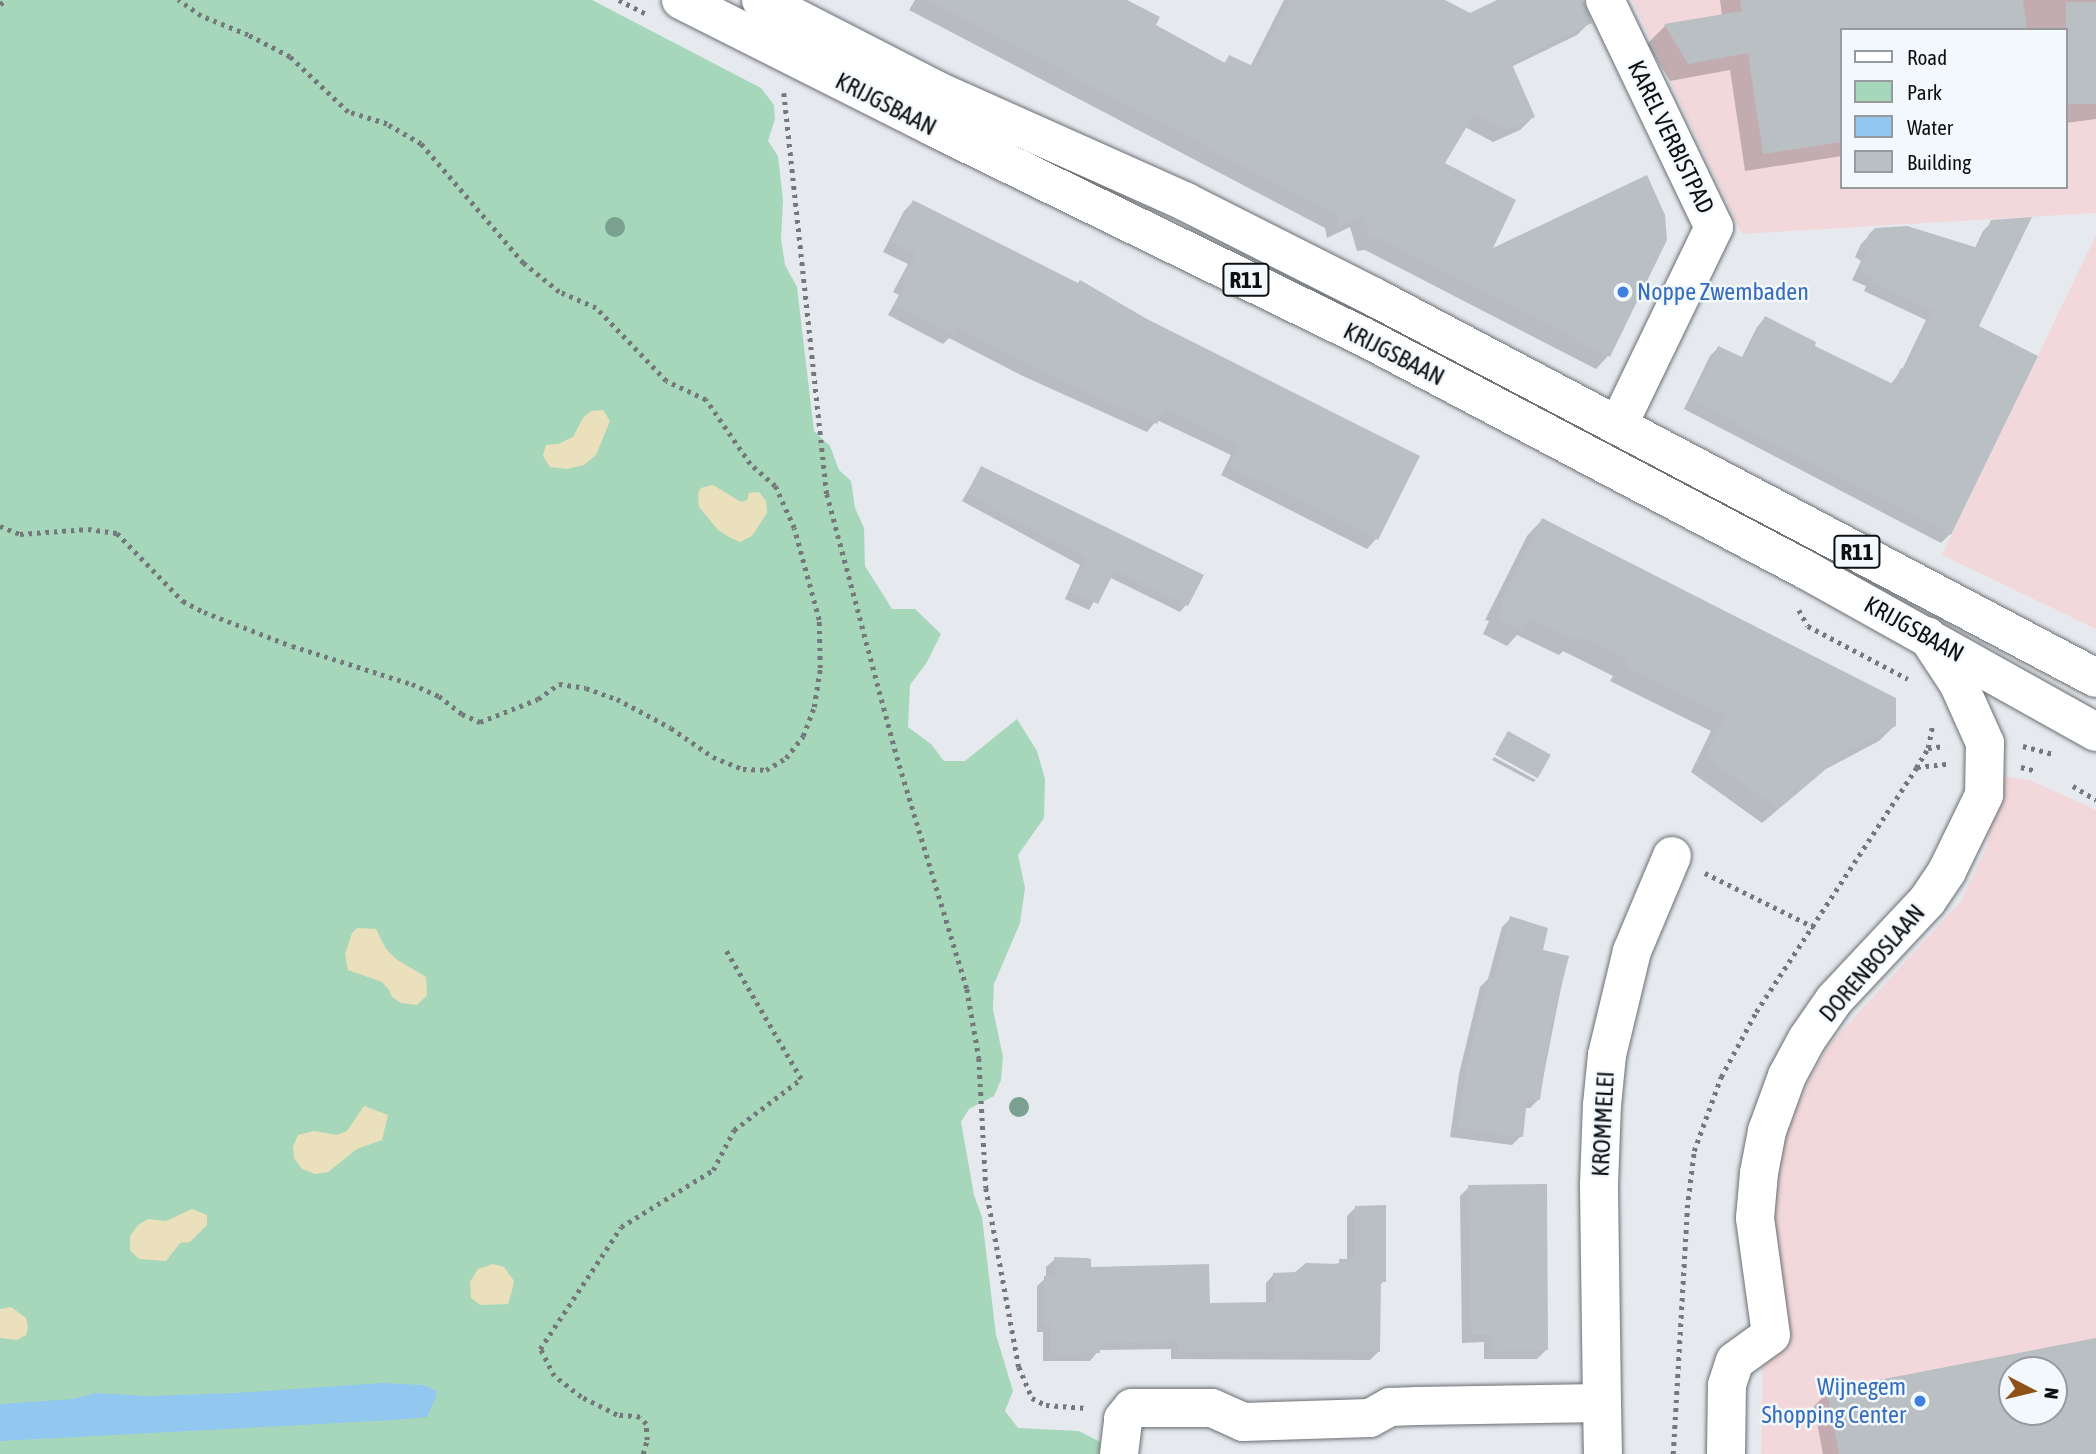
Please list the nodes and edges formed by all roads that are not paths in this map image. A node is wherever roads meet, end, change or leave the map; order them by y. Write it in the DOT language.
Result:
graph roads {
  1 [pos="681,0"];
  2 [pos="761,0"];
  3 [pos="1605,0"];
  4 [pos="1618,426"];
  5 [pos="1927,636"];
  6 [pos="2093,677"];
  7 [pos="2082,724"];
  8 [pos="1672,856"];
  9 [pos="1602,1403"];
  10 [pos="1119,1454"];
  11 [pos="1603,1454"];
  12 [pos="1726,1454"];
  1 -- 5 [label="main road, KRIJGSBAAN / R11"];
  2 -- 4 [label="main road, KRIJGSBAAN / R11"];
  3 -- 4 [label="main road, KAREL VERBISTPAD"];
  4 -- 6 [label="main road, KRIJGSBAAN / R11"];
  5 -- 7 [label="main road, KRIJGSBAAN / R11"];
  5 -- 12 [label="main road, DORENBOSLAAN"];
  6 -- 7 [label="main road"];
  8 -- 9 [label="main road, KROMMELEI"];
  9 -- 10 [label="main road"];
  9 -- 11 [label="main road, KROMMELEI"];
}
